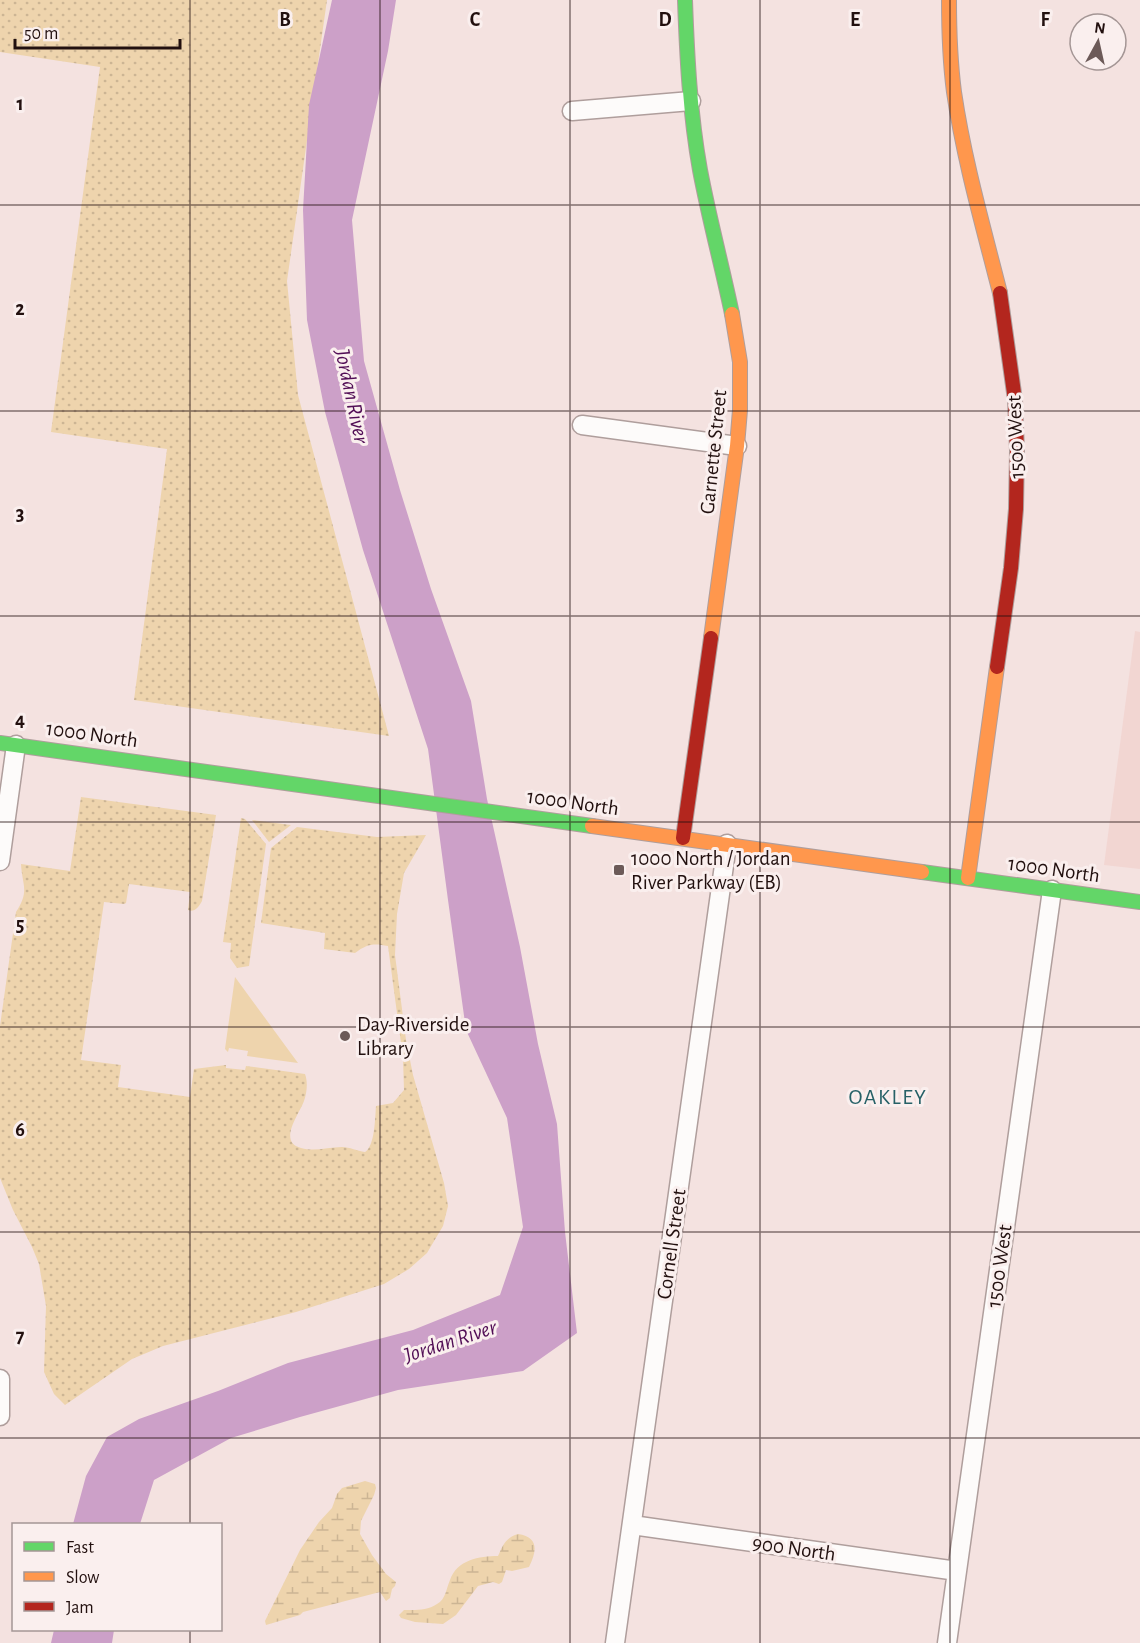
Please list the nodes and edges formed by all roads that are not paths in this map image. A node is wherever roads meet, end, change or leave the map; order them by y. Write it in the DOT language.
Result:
graph roads {
  1 [pos="685,0"];
  2 [pos="949,0"];
  3 [pos="691,100"];
  4 [pos="572,111"];
  5 [pos="582,425"];
  6 [pos="737,446"];
  7 [pos="8,744"];
  8 [pos="683,838"];
  9 [pos="727,844"];
  10 [pos="0,861"];
  11 [pos="968,878"];
  12 [pos="1052,890"];
  13 [pos="1140,902"];
  14 [pos="0,1379"];
  15 [pos="0,1416"];
  16 [pos="632,1526"];
  17 [pos="957,1571"];
  18 [pos="615,1643"];
  19 [pos="947,1643"];
  1 -- 3 [label="street, Garnette Street"];
  2 -- 11 [label="street, 1500 West"];
  3 -- 4 [label="street"];
  3 -- 6 [label="street, Garnette Street"];
  5 -- 6 [label="street"];
  6 -- 8 [label="street, Garnette Street"];
  7 -- 8 [label="street, 1000 North"];
  7 -- 10 [label="street"];
  8 -- 9 [label="street, 1000 North"];
  9 -- 11 [label="street, 1000 North"];
  9 -- 16 [label="street, Cornell Street"];
  11 -- 12 [label="street, 1000 North"];
  12 -- 13 [label="street, 1000 North"];
  12 -- 17 [label="street, 1500 West"];
  14 -- 15 [label="street"];
  16 -- 17 [label="street, 900 North"];
  16 -- 18 [label="street, Cornell Street"];
  17 -- 19 [label="street, 1500 West"];
}
